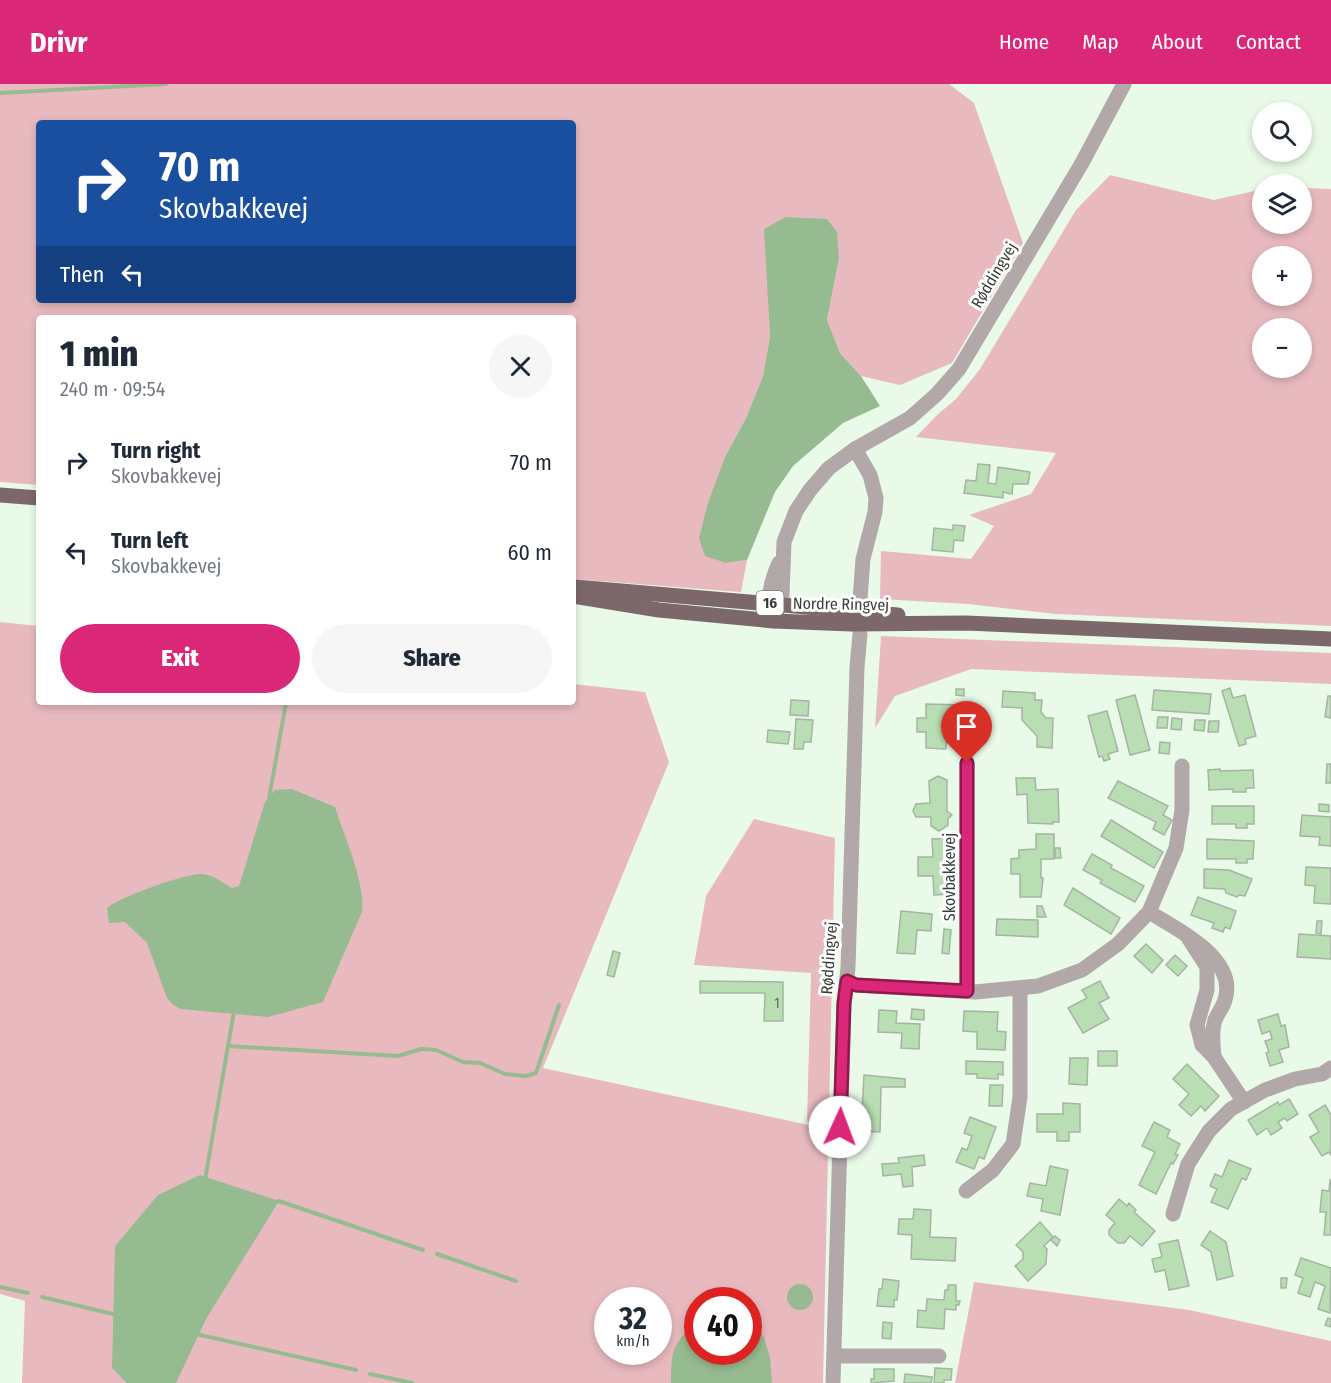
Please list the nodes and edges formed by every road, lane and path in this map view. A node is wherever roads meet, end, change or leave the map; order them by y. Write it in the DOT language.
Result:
graph roads {
  1 [pos="1124,84"];
  2 [pos="855,449"];
  3 [pos="0,495"];
  4 [pos="36,498"];
  5 [pos="576,587"];
  6 [pos="576,596"];
  7 [pos="860,599"];
  8 [pos="775,603"];
  9 [pos="774,621"];
  10 [pos="966,623"];
  11 [pos="860,634"];
  12 [pos="1331,639"];
  13 [pos="967,763"];
  14 [pos="1182,766"];
  15 [pos="1149,912"];
  16 [pos="847,981"];
  17 [pos="1020,988"];
  18 [pos="967,991"];
  19 [pos="1328,1076"];
  20 [pos="1244,1102"];
  21 [pos="966,1191"];
  22 [pos="1173,1214"];
  23 [pos="834,1356"];
  24 [pos="939,1356"];
  25 [pos="833,1383"];
  1 -- 2 [label="street, Røddingvej"];
  2 -- 7 [label="street"];
  2 -- 8 [label="street, Røddingvej"];
  3 -- 4 [label="main road"];
  5 -- 8 [label="main road, Nordre Ringvej / 16"];
  6 -- 9 [label="main road, Nordre Ringvej / 16"];
  8 -- 9 [label="street, Røddingvej"];
  8 -- 10 [label="main road, Nordre Ringvej / 16"];
  9 -- 10 [label="main road, Nordre Ringvej / 16"];
  10 -- 12 [label="main road, Nordre Ringvej / 16"];
  11 -- 16 [label="street, Røddingvej"];
  13 -- 18 [label="street, Skovbakkevej"];
  14 -- 15 [label="street"];
  15 -- 17 [label="street"];
  15 -- 20 [label="street"];
  16 -- 18 [label="street"];
  16 -- 23 [label="street, Røddingvej"];
  17 -- 18 [label="street"];
  17 -- 21 [label="street"];
  19 -- 20 [label="street"];
  20 -- 22 [label="street"];
  23 -- 24 [label="street"];
  23 -- 25 [label="street, Røddingvej"];
}
